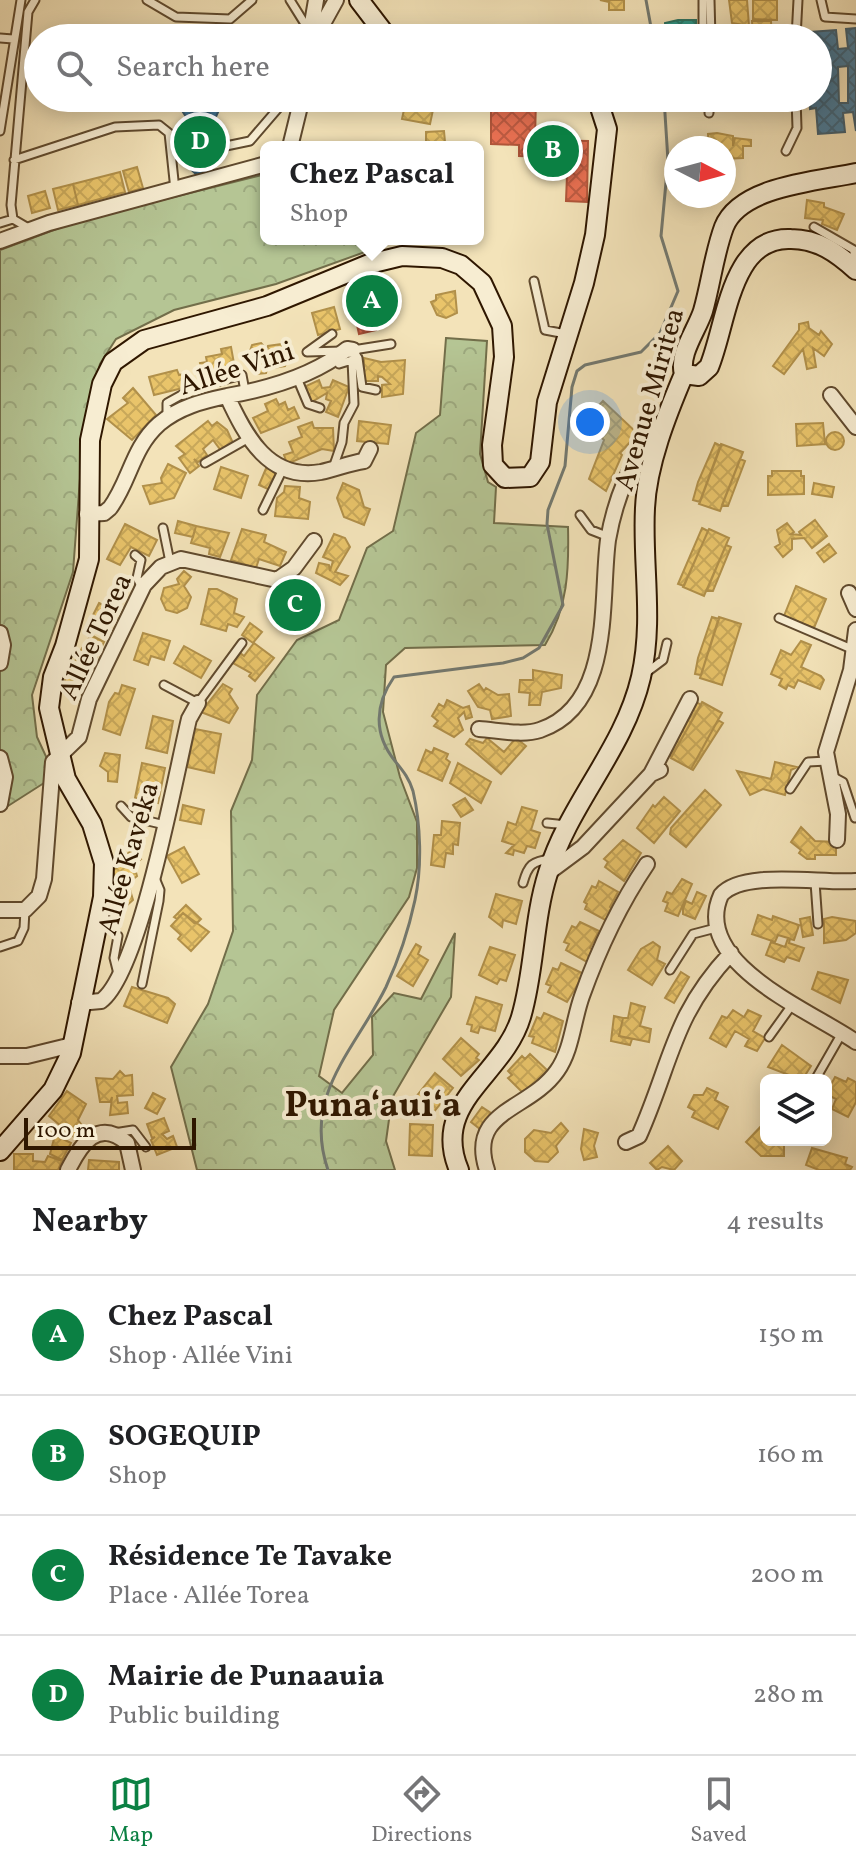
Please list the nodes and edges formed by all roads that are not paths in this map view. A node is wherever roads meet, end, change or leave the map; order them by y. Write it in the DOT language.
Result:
graph roads {
  1 [pos="21,0"];
  2 [pos="147,0"];
  3 [pos="252,0"];
  4 [pos="290,0"];
  5 [pos="316,0"];
  6 [pos="336,0"];
  7 [pos="359,0"];
  8 [pos="374,0"];
  9 [pos="703,0"];
  10 [pos="710,0"];
  11 [pos="798,0"];
  12 [pos="32,1"];
  13 [pos="821,4"];
  14 [pos="856,19"];
  15 [pos="27,24"];
  16 [pos="305,24"];
  17 [pos="313,24"];
  18 [pos="320,24"];
  19 [pos="377,24"];
  20 [pos="381,24"];
  21 [pos="703,24"];
  22 [pos="711,24"];
  23 [pos="797,24"];
  24 [pos="0,38"];
  25 [pos="13,39"];
  26 [pos="24,54"];
  27 [pos="275,112"];
  28 [pos="299,112"];
  29 [pos="602,112"];
  30 [pos="796,112"];
  31 [pos="0,131"];
  32 [pos="291,141"];
  33 [pos="226,146"];
  34 [pos="786,151"];
  35 [pos="14,160"];
  36 [pos="260,166"];
  37 [pos="856,173"];
  38 [pos="175,190"];
  39 [pos="13,219"];
  40 [pos="0,223"];
  41 [pos="814,227"];
  42 [pos="31,229"];
  43 [pos="0,241"];
  44 [pos="855,270"];
  45 [pos="534,281"];
  46 [pos="332,334"];
  47 [pos="568,334"];
  48 [pos="391,344"];
  49 [pos="345,355"];
  50 [pos="684,374"];
  51 [pos="297,376"];
  52 [pos="216,382"];
  53 [pos="376,390"];
  54 [pos="245,391"];
  55 [pos="185,393"];
  56 [pos="831,395"];
  57 [pos="227,396"];
  58 [pos="320,408"];
  59 [pos="167,418"];
  60 [pos="666,425"];
  61 [pos="856,427"];
  62 [pos="249,438"];
  63 [pos="370,449"];
  64 [pos="205,463"];
  65 [pos="333,468"];
  66 [pos="283,469"];
  67 [pos="263,510"];
  68 [pos="87,514"];
  69 [pos="580,515"];
  70 [pos="163,528"];
  71 [pos="609,537"];
  72 [pos="314,541"];
  73 [pos="135,555"];
  74 [pos="170,562"];
  75 [pos="143,588"];
  76 [pos="849,593"];
  77 [pos="856,609"];
  78 [pos="779,618"];
  79 [pos="856,630"];
  80 [pos="0,633"];
  81 [pos="242,643"];
  82 [pos="667,643"];
  83 [pos="854,650"];
  84 [pos="0,663"];
  85 [pos="853,672"];
  86 [pos="641,676"];
  87 [pos="164,685"];
  88 [pos="690,699"];
  89 [pos="198,703"];
  90 [pos="479,729"];
  91 [pos="58,753"];
  92 [pos="0,758"];
  93 [pos="828,767"];
  94 [pos="3,778"];
  95 [pos="790,789"];
  96 [pos="0,804"];
  97 [pos="121,806"];
  98 [pos="855,818"];
  99 [pos="547,823"];
  100 [pos="165,825"];
  101 [pos="569,825"];
  102 [pos="837,840"];
  103 [pos="647,864"];
  104 [pos="550,866"];
  105 [pos="153,874"];
  106 [pos="856,881"];
  107 [pos="815,882"];
  108 [pos="523,883"];
  109 [pos="0,910"];
  110 [pos="25,910"];
  111 [pos="818,924"];
  112 [pos="716,928"];
  113 [pos="118,936"];
  114 [pos="0,947"];
  115 [pos="731,953"];
  116 [pos="670,970"];
  117 [pos="119,976"];
  118 [pos="142,984"];
  119 [pos="79,1003"];
  120 [pos="792,1005"];
  121 [pos="769,1037"];
  122 [pos="851,1037"];
  123 [pos="72,1045"];
  124 [pos="0,1056"];
  125 [pos="820,1074"];
  126 [pos="112,1133"];
  127 [pos="626,1142"];
  128 [pos="146,1147"];
  129 [pos="0,1151"];
  130 [pos="68,1170"];
  131 [pos="133,1170"];
  132 [pos="459,1170"];
  133 [pos="487,1170"];
  1 -- 25 [label="lane"];
  2 -- 3 [label="lane"];
  4 -- 16 [label="lane"];
  5 -- 17 [label="street"];
  6 -- 18 [label="street"];
  7 -- 19 [label="main road"];
  8 -- 20 [label="main road"];
  9 -- 21 [label="lane"];
  10 -- 22 [label="lane"];
  11 -- 23 [label="lane"];
  12 -- 15 [label="lane"];
  13 -- 14 [label="lane"];
  24 -- 25 [label="lane"];
  25 -- 31 [label="lane"];
  26 -- 35 [label="lane"];
  27 -- 33 [label="lane"];
  28 -- 32 [label="street"];
  29 -- 47 [label="main road"];
  30 -- 34 [label="lane"];
  35 -- 38 [label="lane"];
  35 -- 39 [label="lane"];
  36 -- 38 [label="street"];
  37 -- 50 [label="main road, Avenue Miritea"];
  38 -- 42 [label="street"];
  39 -- 40 [label="lane"];
  39 -- 42 [label="lane"];
  41 -- 44 [label="lane"];
  42 -- 43 [label="street"];
  44 -- 50 [label="main road"];
  45 -- 47 [label="lane"];
  46 -- 49 [label="lane"];
  47 -- 68 [label="main road"];
  48 -- 49 [label="lane"];
  49 -- 51 [label="street, Allée Vini"];
  49 -- 53 [label="lane"];
  49 -- 65 [label="lane"];
  50 -- 60 [label="main road, Avenue Miritea"];
  51 -- 54 [label="street, Allée Vini"];
  51 -- 58 [label="lane"];
  52 -- 54 [label="lane"];
  54 -- 57 [label="street, Allée Vini"];
  55 -- 59 [label="lane"];
  56 -- 61 [label="street"];
  57 -- 59 [label="street, Allée Vini"];
  57 -- 62 [label="street"];
  59 -- 68 [label="street, Allée Vini"];
  60 -- 71 [label="street"];
  60 -- 86 [label="main road, Avenue Miritea"];
  62 -- 64 [label="lane"];
  62 -- 66 [label="street"];
  63 -- 65 [label="street"];
  65 -- 66 [label="street"];
  66 -- 67 [label="lane"];
  68 -- 91 [label="main road"];
  69 -- 71 [label="lane"];
  70 -- 74 [label="lane"];
  71 -- 90 [label="street"];
  72 -- 74 [label="street, Allée Torea"];
  73 -- 75 [label="lane"];
  74 -- 75 [label="street, Allée Torea"];
  75 -- 91 [label="street, Allée Torea"];
  76 -- 77 [label="street"];
  78 -- 83 [label="lane"];
  79 -- 83 [label="street"];
  80 -- 84 [label="street"];
  81 -- 89 [label="lane, Allée Kaveka"];
  82 -- 86 [label="lane"];
  83 -- 85 [label="street"];
  85 -- 93 [label="street"];
  86 -- 101 [label="main road, Avenue Miritea"];
  87 -- 89 [label="lane"];
  88 -- 104 [label="street"];
  89 -- 100 [label="street, Allée Kaveka"];
  91 -- 110 [label="street"];
  91 -- 119 [label="main road"];
  92 -- 94 [label="street"];
  93 -- 95 [label="lane"];
  93 -- 98 [label="lane"];
  93 -- 102 [label="street"];
  94 -- 96 [label="street"];
  97 -- 100 [label="lane"];
  99 -- 101 [label="lane"];
  100 -- 105 [label="street, Allée Kaveka"];
  101 -- 104 [label="main road, Avenue Miritea"];
  103 -- 133 [label="street"];
  104 -- 108 [label="lane"];
  104 -- 132 [label="main road, Avenue Miritea"];
  105 -- 117 [label="street, Allée Kaveka"];
  105 -- 118 [label="lane"];
  106 -- 107 [label="street"];
  107 -- 111 [label="lane"];
  107 -- 112 [label="street"];
  109 -- 110 [label="street"];
  110 -- 114 [label="lane"];
  112 -- 115 [label="street"];
  112 -- 116 [label="lane"];
  113 -- 117 [label="lane"];
  115 -- 120 [label="street"];
  115 -- 127 [label="street"];
  117 -- 119 [label="street, Allée Kaveka"];
  119 -- 123 [label="main road"];
  120 -- 121 [label="lane"];
  120 -- 122 [label="street"];
  122 -- 125 [label="lane"];
  123 -- 124 [label="street"];
  123 -- 129 [label="main road"];
  126 -- 128 [label="lane"];
  126 -- 130 [label="street"];
  126 -- 131 [label="street"];
}
